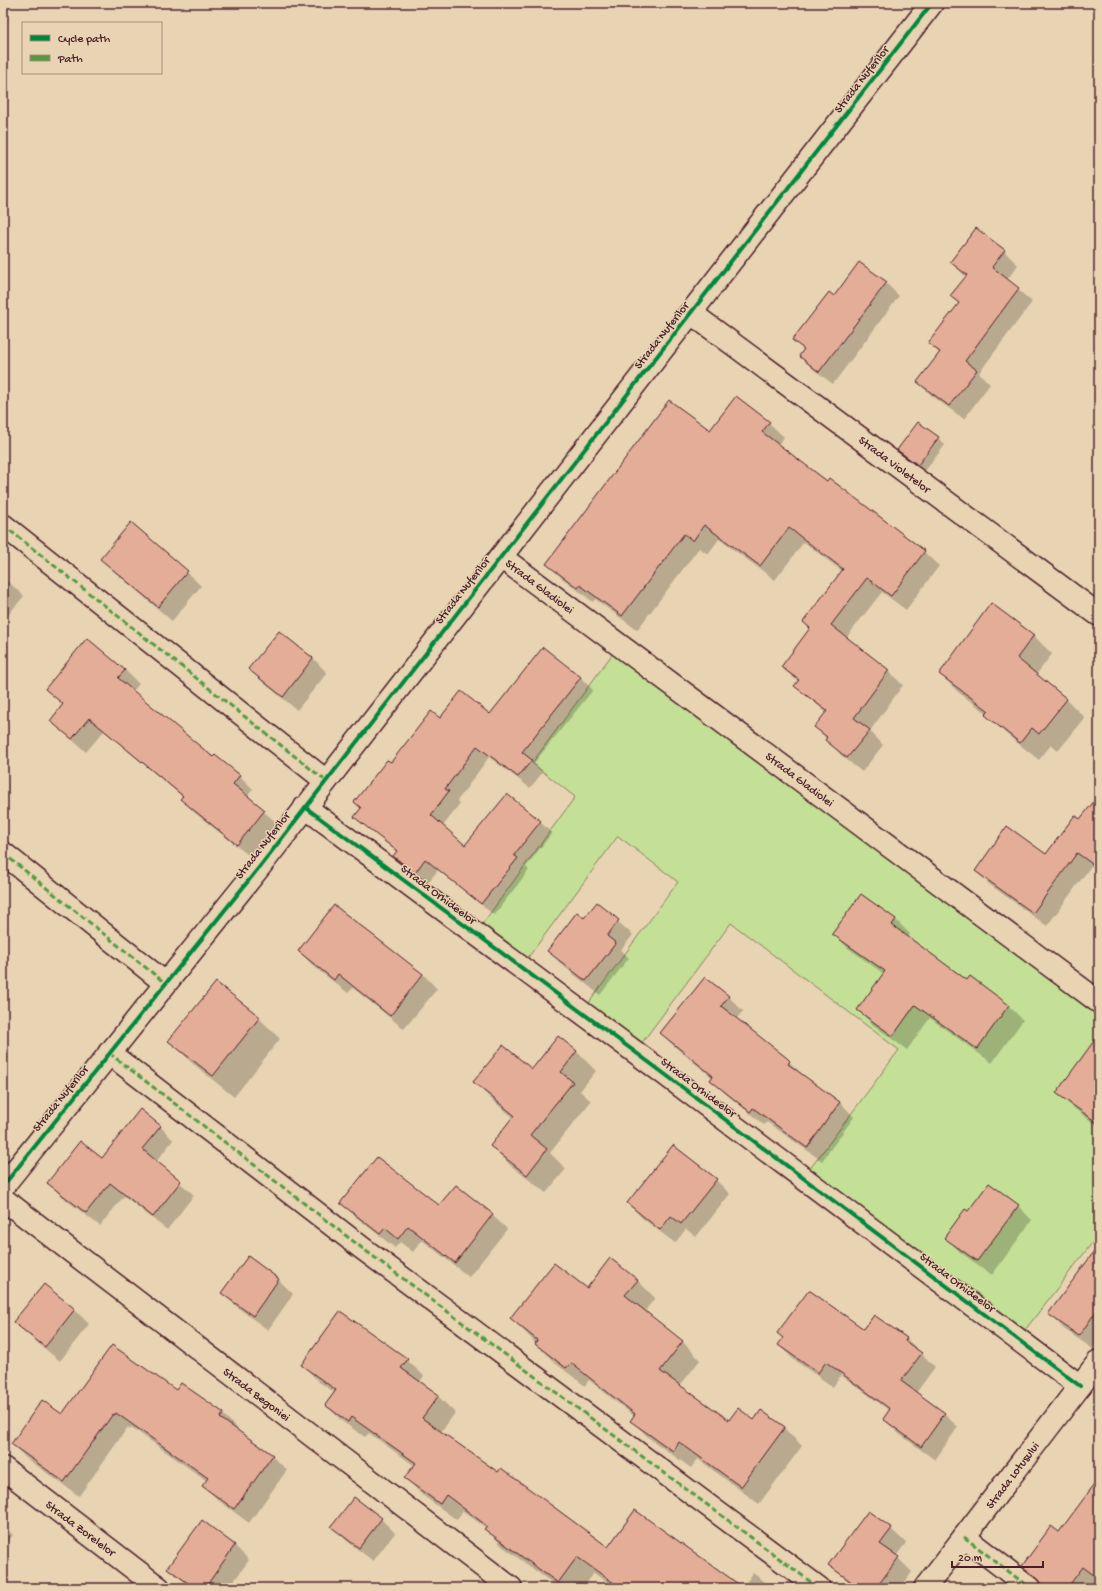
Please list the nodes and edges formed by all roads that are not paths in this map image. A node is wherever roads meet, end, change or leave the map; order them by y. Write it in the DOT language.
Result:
graph roads {
  1 [pos="932,3"];
  2 [pos="691,313"];
  3 [pos="3,525"];
  4 [pos="501,557"];
  5 [pos="1099,615"];
  6 [pos="326,780"];
  7 [pos="305,807"];
  8 [pos="3,853"];
  9 [pos="165,984"];
  10 [pos="1099,1002"];
  11 [pos="109,1053"];
  12 [pos="3,1186"];
  13 [pos="3,1199"];
  14 [pos="1099,1361"];
  15 [pos="1080,1386"];
  16 [pos="3,1468"];
  17 [pos="964,1537"];
  18 [pos="160,1588"];
  19 [pos="511,1588"];
  20 [pos="819,1588"];
  21 [pos="925,1588"];
  22 [pos="1030,1588"];
  1 -- 2 [label="street, Strada Nuferilor"];
  2 -- 4 [label="street, Strada Nuferilor"];
  2 -- 5 [label="street, Strada Violetelor"];
  3 -- 6 [label="street"];
  4 -- 6 [label="street, Strada Nuferilor"];
  4 -- 10 [label="street, Strada Gladiolei"];
  6 -- 7 [label="street, Strada Nuferilor"];
  7 -- 9 [label="street, Strada Nuferilor"];
  7 -- 15 [label="street, Strada Orhideelor"];
  8 -- 9 [label="street"];
  9 -- 11 [label="street, Strada Nuferilor"];
  11 -- 12 [label="street, Strada Nuferilor"];
  11 -- 20 [label="street"];
  13 -- 19 [label="street, Strada Begoniei"];
  14 -- 15 [label="street, Strada Lotusului"];
  15 -- 17 [label="street, Strada Lotusului"];
  16 -- 18 [label="street, Strada Zorelelor"];
  17 -- 21 [label="street, Strada Lotusului"];
  17 -- 22 [label="street"];
}
